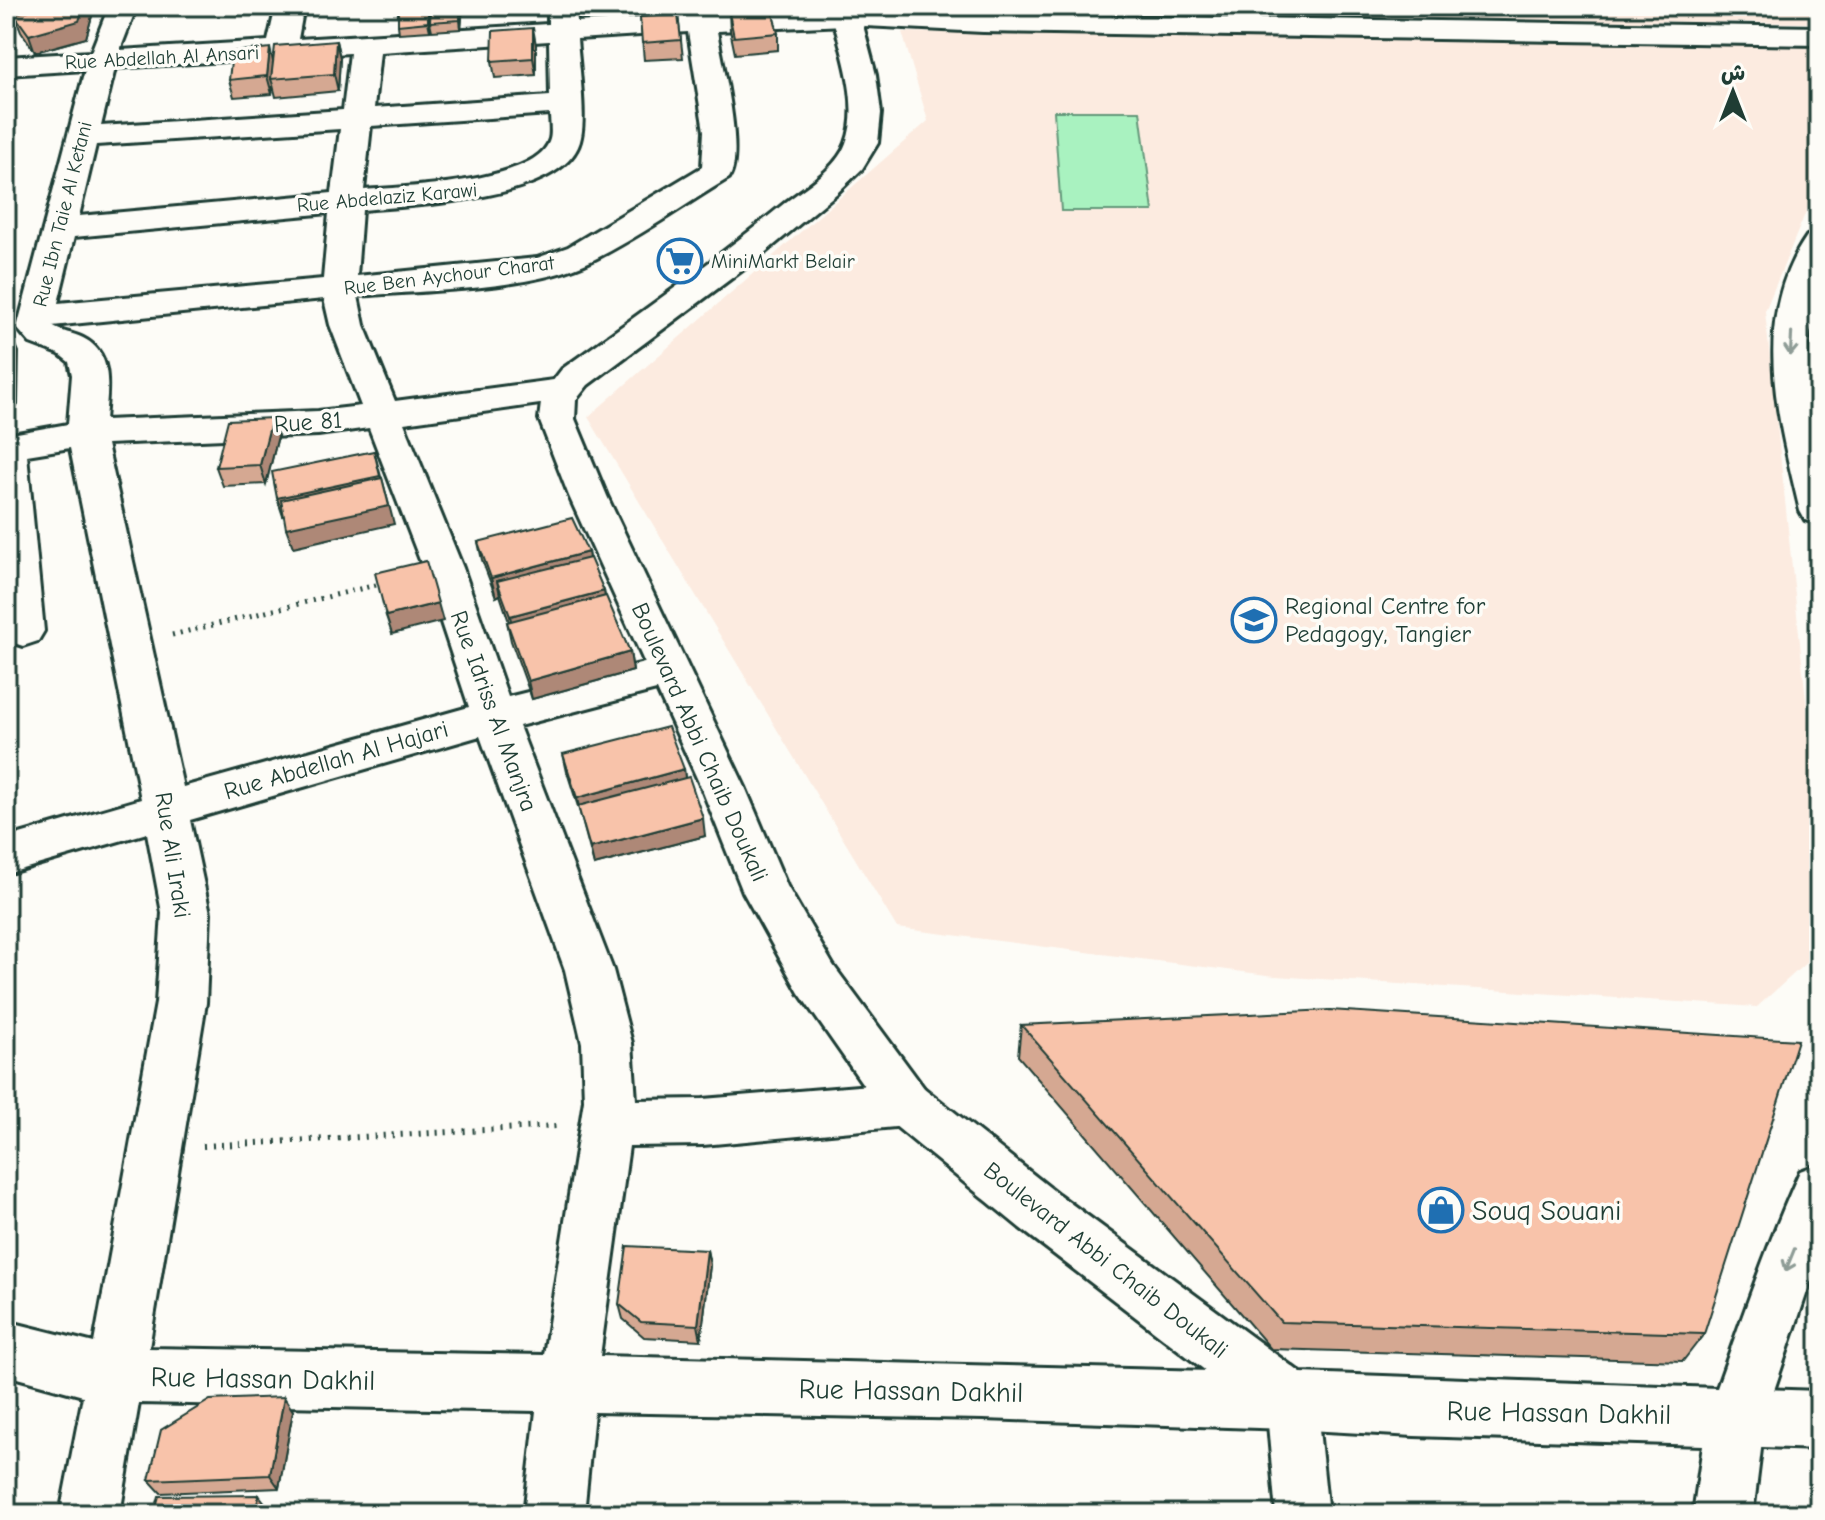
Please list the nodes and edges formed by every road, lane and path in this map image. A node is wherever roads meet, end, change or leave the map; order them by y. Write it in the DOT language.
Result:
graph roads {
  1 [pos="123,6"];
  2 [pos="290,6"];
  3 [pos="844,11"];
  4 [pos="700,14"];
  5 [pos="562,19"];
  6 [pos="1819,36"];
  7 [pos="366,46"];
  8 [pos="281,50"];
  9 [pos="102,60"];
  10 [pos="6,66"];
  11 [pos="567,104"];
  12 [pos="356,118"];
  13 [pos="82,137"];
  14 [pos="348,201"];
  15 [pos="59,228"];
  16 [pos="1819,243"];
  17 [pos="339,288"];
  18 [pos="37,315"];
  19 [pos="561,390"];
  20 [pos="380,415"];
  21 [pos="86,433"];
  22 [pos="7,447"];
  23 [pos="1819,511"];
  24 [pos="443,568"];
  25 [pos="23,631"];
  26 [pos="132,645"];
  27 [pos="668,672"];
  28 [pos="494,717"];
  29 [pos="167,808"];
  30 [pos="6,856"];
  31 [pos="906,1104"];
  32 [pos="607,1123"];
  33 [pos="158,1148"];
  34 [pos="1819,1188"];
  35 [pos="6,1348"];
  36 [pos="116,1375"];
  37 [pos="568,1383"];
  38 [pos="1291,1401"];
  39 [pos="1736,1417"];
  40 [pos="1819,1420"];
  41 [pos="90,1514"];
  42 [pos="554,1514"];
  43 [pos="1302,1514"];
  44 [pos="1723,1514"];
  1 -- 9 [label="street, Rue Ibn Taie Al Ketani"];
  2 -- 8 [label="street"];
  3 -- 4 [label="street, Rue Abdellah Al Ansari"];
  3 -- 6 [label="street, Rue Abdellah Al Ansari"];
  3 -- 19 [label="street"];
  4 -- 5 [label="street, Rue Abdellah Al Ansari"];
  4 -- 17 [label="street, Rue Ben Aychour Charat"];
  5 -- 7 [label="street, Rue Abdellah Al Ansari"];
  5 -- 11 [label="street, Rue Abdelaziz Karawi"];
  7 -- 8 [label="street, Rue Abdellah Al Ansari"];
  7 -- 12 [label="street, Rue Idriss Al Manjra"];
  8 -- 9 [label="street, Rue Abdellah Al Ansari"];
  9 -- 10 [label="street, Rue Abdellah Al Ansari"];
  9 -- 13 [label="street, Rue Ibn Taie Al Ketani"];
  11 -- 12 [label="street"];
  11 -- 14 [label="street, Rue Abdelaziz Karawi"];
  12 -- 13 [label="street"];
  12 -- 14 [label="street, Rue Idriss Al Manjra"];
  13 -- 15 [label="street, Rue Ibn Taie Al Ketani"];
  14 -- 15 [label="street, Rue Abdelaziz Karawi"];
  14 -- 17 [label="street, Rue Idriss Al Manjra"];
  15 -- 18 [label="street, Rue Ibn Taie Al Ketani"];
  16 -- 23 [label="street, one-way"];
  17 -- 18 [label="street, Rue Ben Aychour Charat"];
  17 -- 20 [label="street, Rue Idriss Al Manjra"];
  18 -- 21 [label="street, Rue Ibn Taie Al Ketani"];
  19 -- 20 [label="street, Rue 81"];
  19 -- 27 [label="street, Boulevard Abbi Chaib Doukali"];
  20 -- 21 [label="street, Rue 81"];
  20 -- 24 [label="street, Rue Idriss Al Manjra"];
  21 -- 22 [label="street, Rue 81"];
  21 -- 26 [label="street, Rue Ali Iraki"];
  22 -- 25 [label="street"];
  24 -- 26 [label="path"];
  24 -- 28 [label="street, Rue Idriss Al Manjra"];
  26 -- 29 [label="street, Rue Ali Iraki"];
  27 -- 28 [label="street, Rue Abdellah Al Hajari"];
  27 -- 31 [label="street, Boulevard Abbi Chaib Doukali"];
  28 -- 29 [label="street, Rue Abdellah Al Hajari"];
  28 -- 32 [label="street, Rue Idriss Al Manjra"];
  29 -- 30 [label="street, Rue Abdellah Al Hajari"];
  29 -- 33 [label="street, Rue Ali Iraki"];
  31 -- 32 [label="street"];
  31 -- 38 [label="street, Boulevard Abbi Chaib Doukali"];
  32 -- 33 [label="path"];
  32 -- 37 [label="street, Rue Idriss Al Manjra"];
  33 -- 36 [label="street, Rue Ali Iraki"];
  34 -- 39 [label="street, one-way"];
  35 -- 36 [label="street, Rue Hassan Dakhil"];
  36 -- 37 [label="street, Rue Hassan Dakhil"];
  36 -- 41 [label="street, Rue Ali Iraki"];
  37 -- 38 [label="street, Rue Hassan Dakhil"];
  37 -- 42 [label="street, Rue Idriss Al Manjra"];
  38 -- 39 [label="street, Rue Hassan Dakhil"];
  38 -- 43 [label="street"];
  39 -- 40 [label="street, Rue Hassan Dakhil"];
  39 -- 44 [label="street"];
}
